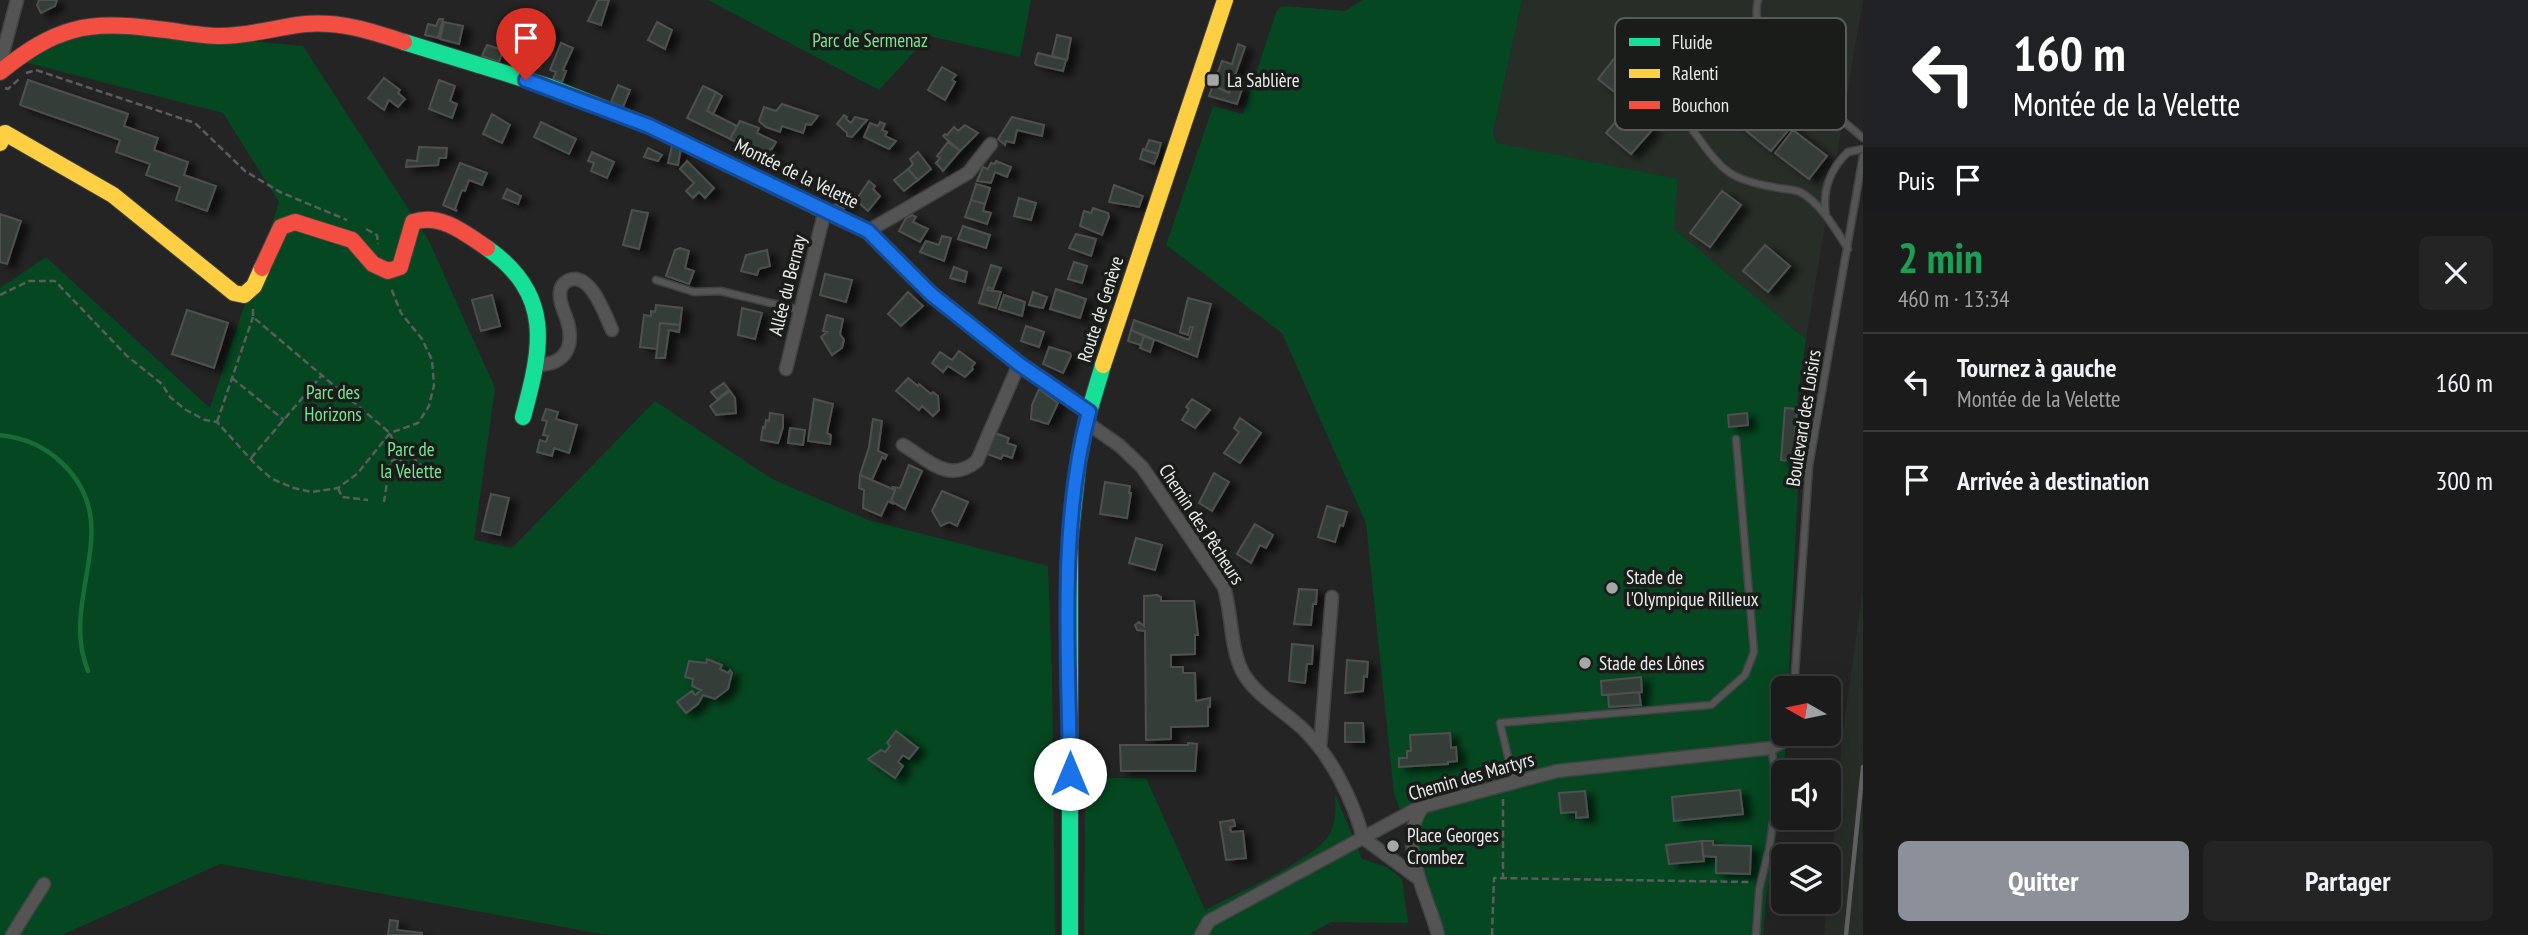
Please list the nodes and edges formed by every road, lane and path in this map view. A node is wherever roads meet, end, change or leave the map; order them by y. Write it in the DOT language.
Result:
graph roads {
  1 [pos="17,0"];
  2 [pos="1758,0"];
  3 [pos="1221,2"];
  4 [pos="1757,18"];
  5 [pos="0,64"];
  6 [pos="0,72"];
  7 [pos="0,88"];
  8 [pos="1846,124"];
  9 [pos="1694,130"];
  10 [pos="2,135"];
  11 [pos="1863,138"];
  12 [pos="991,144"];
  13 [pos="1863,149"];
  14 [pos="1863,156"];
  15 [pos="825,210"];
  16 [pos="1826,215"];
  17 [pos="868,231"];
  18 [pos="1848,249"];
  19 [pos="373,264"];
  20 [pos="388,271"];
  21 [pos="656,280"];
  22 [pos="0,295"];
  23 [pos="244,295"];
  24 [pos="800,310"];
  25 [pos="253,317"];
  26 [pos="612,330"];
  27 [pos="1019,364"];
  28 [pos="538,365"];
  29 [pos="786,369"];
  30 [pos="322,375"];
  31 [pos="232,377"];
  32 [pos="523,417"];
  33 [pos="1088,417"];
  34 [pos="284,420"];
  35 [pos="217,422"];
  36 [pos="390,433"];
  37 [pos="1737,439"];
  38 [pos="903,445"];
  39 [pos="251,459"];
  40 [pos="338,488"];
  41 [pos="368,500"];
  42 [pos="384,502"];
  43 [pos="1332,597"];
  44 [pos="1795,676"];
  45 [pos="1774,746"];
  46 [pos="1320,748"];
  47 [pos="1771,748"];
  48 [pos="1514,782"];
  49 [pos="1503,799"];
  50 [pos="1423,807"];
  51 [pos="1363,838"];
  52 [pos="1503,878"];
  53 [pos="1419,879"];
  54 [pos="1752,882"];
  55 [pos="44,884"];
  56 [pos="12,935"];
  57 [pos="1070,935"];
  58 [pos="1201,935"];
  59 [pos="1438,935"];
  60 [pos="1492,935"];
  61 [pos="1756,935"];
  1 -- 5 [label="street"];
  2 -- 4 [label="lane"];
  3 -- 33 [label="street, Route de Genève"];
  6 -- 15 [label="street, Montée de la Velette"];
  7 -- 19 [label="path"];
  8 -- 11 [label="lane"];
  9 -- 16 [label="lane"];
  10 -- 23 [label="street"];
  12 -- 17 [label="street"];
  13 -- 16 [label="lane"];
  14 -- 18 [label="lane, Boulevard des Loisirs"];
  15 -- 17 [label="street, Montée de la Velette"];
  15 -- 24 [label="street, Allée du Bernay"];
  16 -- 18 [label="lane"];
  17 -- 27 [label="street, Montée de la Velette"];
  18 -- 44 [label="lane, Boulevard des Loisirs"];
  19 -- 20 [label="street"];
  19 -- 23 [label="street"];
  20 -- 28 [label="street"];
  20 -- 36 [label="path"];
  21 -- 24 [label="lane"];
  22 -- 35 [label="path"];
  23 -- 25 [label="path"];
  24 -- 29 [label="street, Allée du Bernay"];
  25 -- 30 [label="path"];
  25 -- 31 [label="path"];
  26 -- 28 [label="street"];
  27 -- 33 [label="street, Montée de la Velette"];
  27 -- 38 [label="street"];
  28 -- 32 [label="street"];
  30 -- 34 [label="path"];
  30 -- 36 [label="path"];
  31 -- 34 [label="path"];
  31 -- 35 [label="path"];
  33 -- 46 [label="street, Chemin des Pêcheurs"];
  33 -- 57 [label="street, Route de Genève"];
  34 -- 39 [label="path"];
  35 -- 39 [label="path"];
  36 -- 40 [label="path"];
  36 -- 42 [label="path"];
  37 -- 48 [label="lane"];
  39 -- 40 [label="path"];
  40 -- 41 [label="path"];
  43 -- 46 [label="street"];
  45 -- 47 [label="street, Chemin des Martyrs"];
  46 -- 51 [label="street, Chemin des Pêcheurs"];
  47 -- 48 [label="street, Chemin des Martyrs"];
  47 -- 61 [label="lane"];
  48 -- 50 [label="street, Chemin des Martyrs"];
  49 -- 52 [label="path"];
  50 -- 51 [label="street, Chemin des Martyrs"];
  50 -- 53 [label="street"];
  51 -- 53 [label="street"];
  51 -- 58 [label="street, Chemin des Martyrs"];
  52 -- 54 [label="path"];
  52 -- 60 [label="path"];
  53 -- 59 [label="street"];
  55 -- 56 [label="street"];
}
